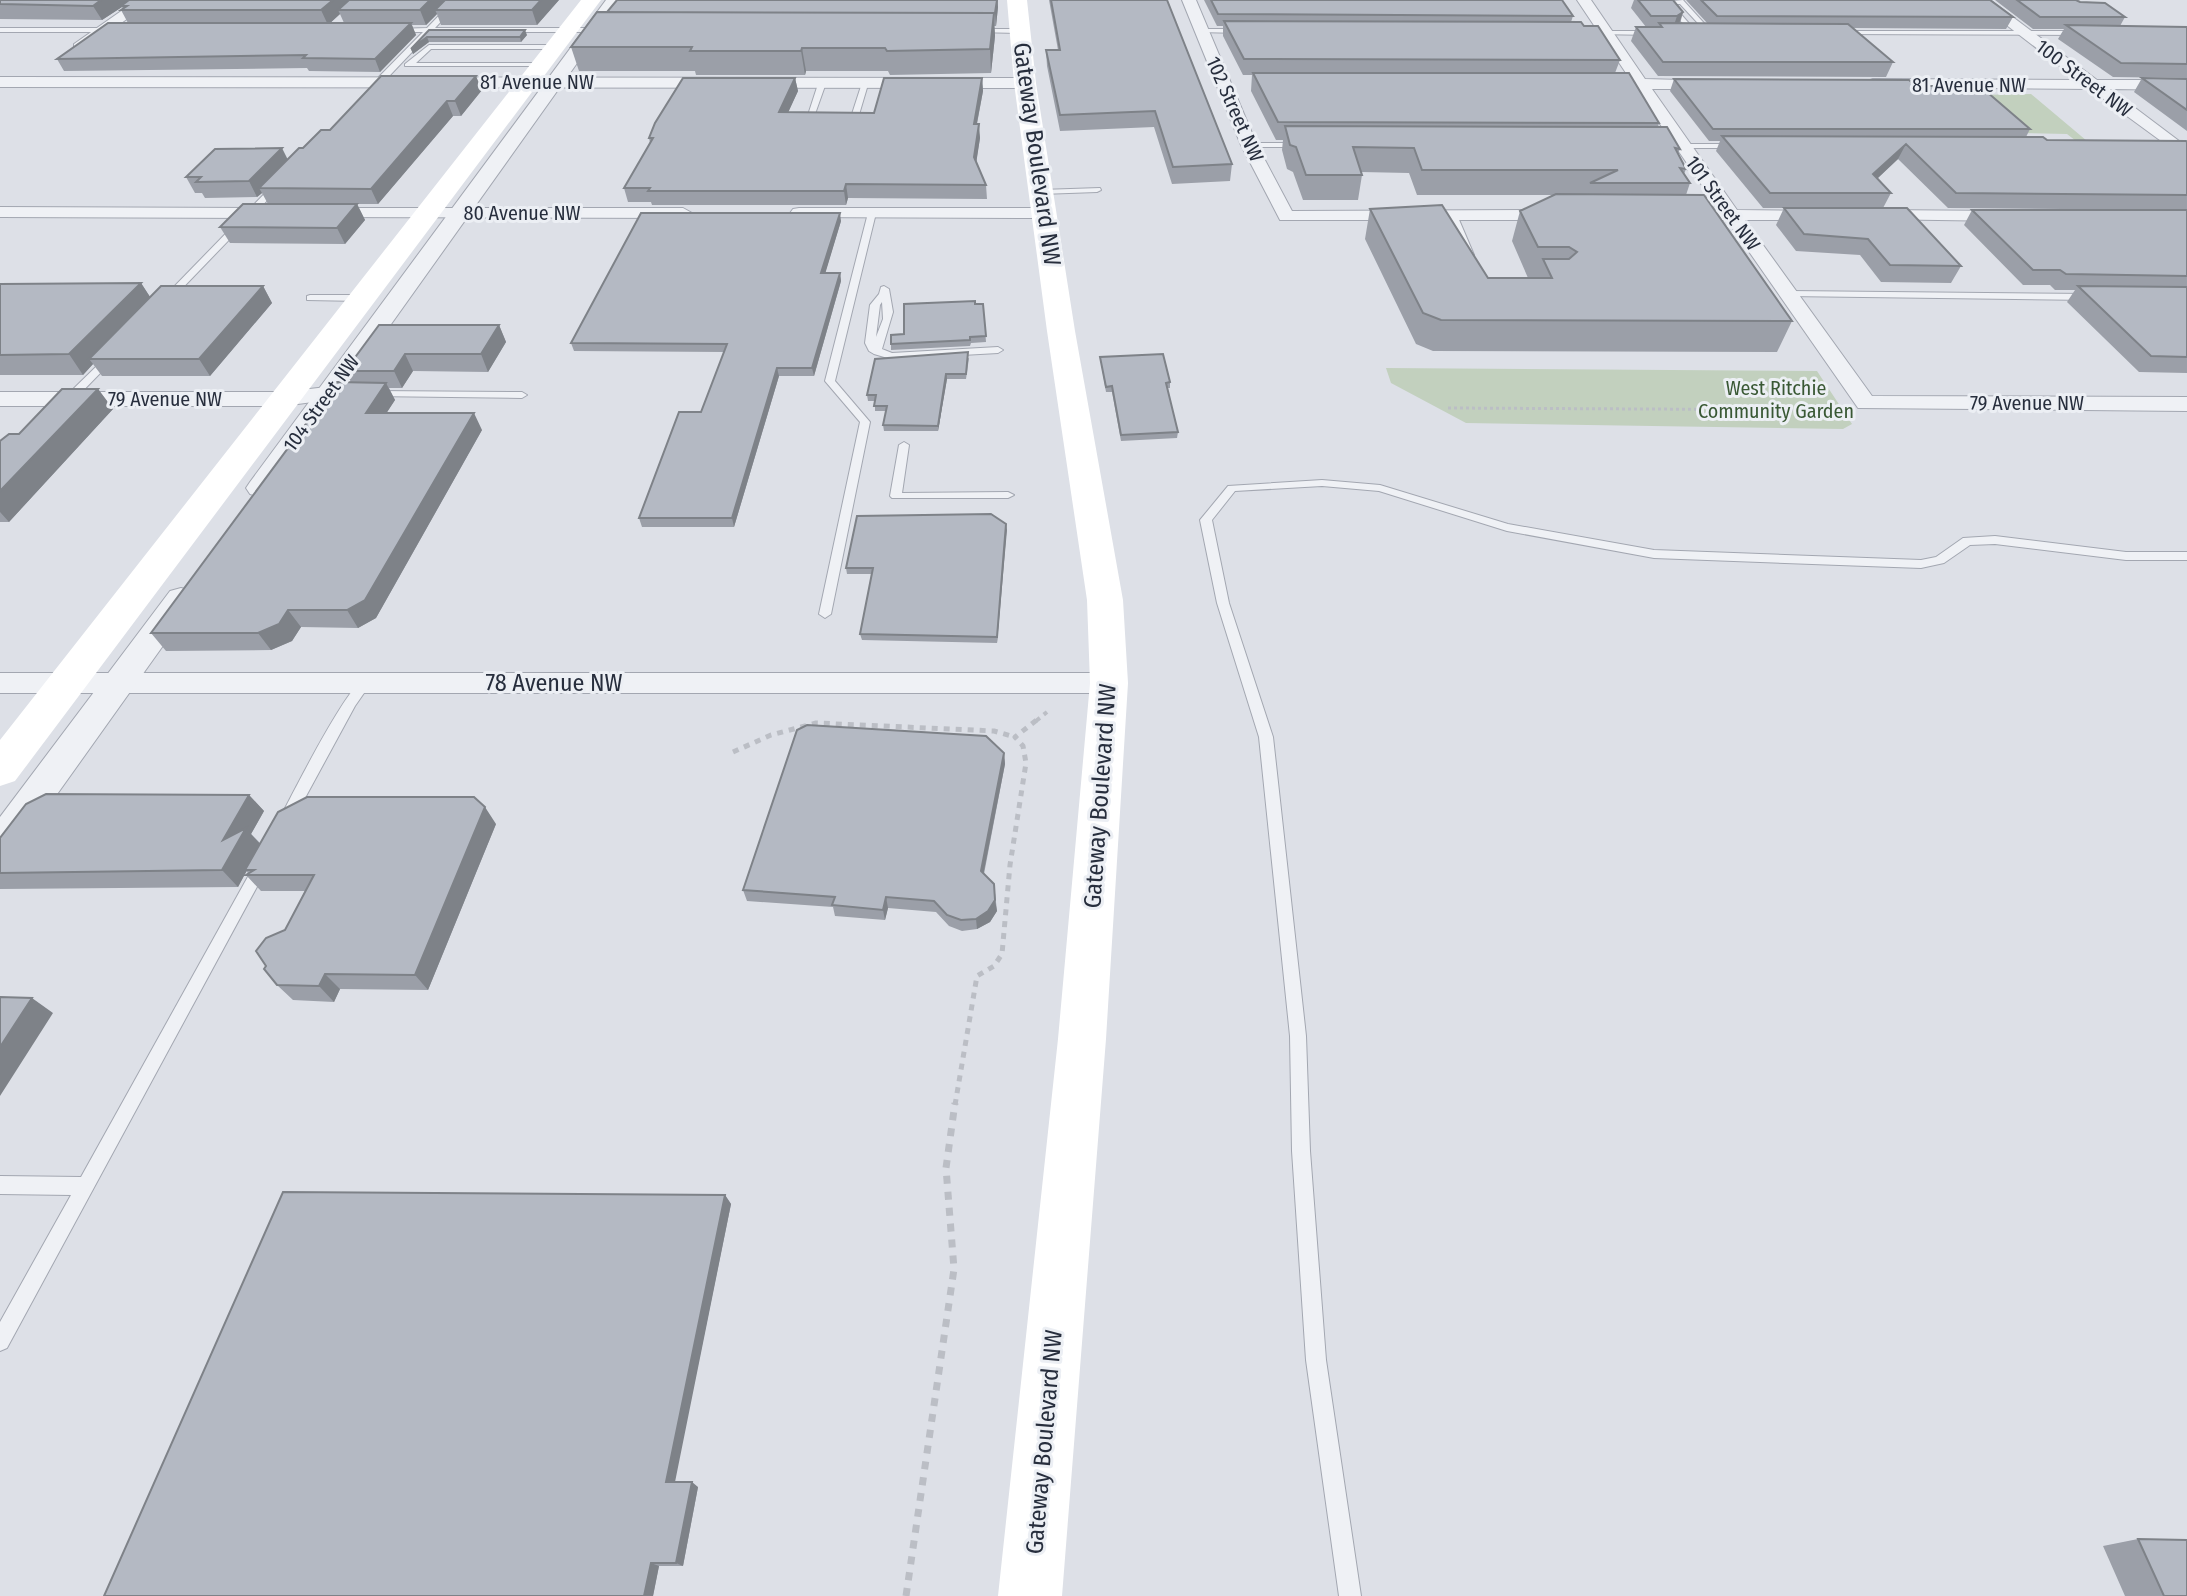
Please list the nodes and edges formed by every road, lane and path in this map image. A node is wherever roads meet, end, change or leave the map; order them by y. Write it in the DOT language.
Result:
graph roads {
  1 [pos="146,0"];
  2 [pos="458,0"];
  3 [pos="591,0"];
  4 [pos="614,0"];
  5 [pos="1017,0"];
  6 [pos="1189,0"];
  7 [pos="1584,0"];
  8 [pos="1981,0"];
  9 [pos="1681,1"];
  10 [pos="0,30"];
  11 [pos="111,30"];
  12 [pos="387,30"];
  13 [pos="429,30"];
  14 [pos="1605,30"];
  15 [pos="968,31"];
  16 [pos="1021,31"];
  17 [pos="1200,31"];
  18 [pos="1252,31"];
  19 [pos="1583,33"];
  20 [pos="1710,33"];
  21 [pos="1724,33"];
  22 [pos="1836,33"];
  23 [pos="2025,33"];
  24 [pos="2084,33"];
  25 [pos="563,52"];
  26 [pos="405,55"];
  27 [pos="420,55"];
  28 [pos="394,65"];
  29 [pos="410,65"];
  30 [pos="0,82"];
  31 [pos="28,82"];
  32 [pos="378,82"];
  33 [pos="822,83"];
  34 [pos="866,83"];
  35 [pos="1025,83"];
  36 [pos="1223,83"];
  37 [pos="1244,83"];
  38 [pos="1577,84"];
  39 [pos="1640,84"];
  40 [pos="1735,84"];
  41 [pos="1857,84"];
  42 [pos="2094,85"];
  43 [pos="2187,85"];
  44 [pos="0,101"];
  45 [pos="360,101"];
  46 [pos="1249,145"];
  47 [pos="1317,145"];
  48 [pos="1661,146"];
  49 [pos="1683,146"];
  50 [pos="1744,146"];
  51 [pos="2178,149"];
  52 [pos="282,181"];
  53 [pos="1097,190"];
  54 [pos="1043,202"];
  55 [pos="0,212"];
  56 [pos="251,213"];
  57 [pos="426,213"];
  58 [pos="459,213"];
  59 [pos="696,213"];
  60 [pos="776,213"];
  61 [pos="872,213"];
  62 [pos="1453,215"];
  63 [pos="1577,215"];
  64 [pos="1654,215"];
  65 [pos="1732,215"];
  66 [pos="2019,216"];
  67 [pos="1477,270"];
  68 [pos="884,291"];
  69 [pos="1790,294"];
  70 [pos="2108,297"];
  71 [pos="310,298"];
  72 [pos="361,298"];
  73 [pos="159,307"];
  74 [pos="118,349"];
  75 [pos="998,350"];
  76 [pos="334,394"];
  77 [pos="357,394"];
  78 [pos="522,395"];
  79 [pos="0,399"];
  80 [pos="283,399"];
  81 [pos="1866,403"];
  82 [pos="2187,404"];
  83 [pos="63,406"];
  84 [pos="1448,408"];
  85 [pos="904,445"];
  86 [pos="1008,495"];
  87 [pos="246,506"];
  88 [pos="2187,556"];
  89 [pos="193,581"];
  90 [pos="825,614"];
  91 [pos="120,682"];
  92 [pos="0,683"];
  93 [pos="66,683"];
  94 [pos="365,683"];
  95 [pos="1109,683"];
  96 [pos="1047,712"];
  97 [pos="1015,737"];
  98 [pos="733,752"];
  99 [pos="0,770"];
  100 [pos="279,832"];
  101 [pos="0,845"];
  102 [pos="264,859"];
  103 [pos="0,1185"];
  104 [pos="86,1186"];
  105 [pos="0,1341"];
  106 [pos="906,1596"];
  107 [pos="1030,1596"];
  108 [pos="1350,1596"];
  1 -- 11 [label="street"];
  2 -- 13 [label="lane"];
  3 -- 25 [label="main road, 104 Street NW"];
  4 -- 25 [label="street, 104 Street NW"];
  5 -- 16 [label="main road, Gateway Boulevard NW"];
  6 -- 17 [label="street, 102 Street NW"];
  7 -- 14 [label="street, 101 Street NW"];
  8 -- 23 [label="street, 100 Street NW"];
  9 -- 14 [label="lane"];
  9 -- 20 [label="lane"];
  10 -- 11 [label="lane"];
  11 -- 31 [label="street"];
  12 -- 13 [label="lane"];
  13 -- 25 [label="lane"];
  13 -- 26 [label="lane"];
  14 -- 19 [label="lane"];
  14 -- 20 [label="lane"];
  14 -- 39 [label="street, 101 Street NW"];
  15 -- 16 [label="lane"];
  16 -- 35 [label="main road, Gateway Boulevard NW"];
  17 -- 18 [label="lane"];
  17 -- 36 [label="street, 102 Street NW"];
  20 -- 21 [label="lane"];
  22 -- 23 [label="lane"];
  23 -- 24 [label="lane"];
  23 -- 42 [label="street, 100 Street NW"];
  25 -- 27 [label="lane"];
  25 -- 29 [label="lane"];
  25 -- 32 [label="street, 81 Avenue NW"];
  25 -- 33 [label="street, 81 Avenue NW"];
  25 -- 57 [label="main road, 104 Street NW"];
  25 -- 58 [label="street, 104 Street NW"];
  26 -- 27 [label="lane"];
  26 -- 28 [label="lane"];
  27 -- 29 [label="lane"];
  28 -- 29 [label="lane"];
  28 -- 32 [label="lane"];
  30 -- 31 [label="street, 81 Avenue NW"];
  31 -- 32 [label="street, 81 Avenue NW"];
  31 -- 44 [label="street"];
  32 -- 45 [label="lane"];
  33 -- 34 [label="street, 81 Avenue NW"];
  33 -- 34 [label="lane"];
  34 -- 35 [label="street, 81 Avenue NW"];
  35 -- 54 [label="main road, Gateway Boulevard NW"];
  36 -- 37 [label="street"];
  36 -- 46 [label="street, 102 Street NW"];
  38 -- 39 [label="street"];
  39 -- 40 [label="street"];
  39 -- 49 [label="street, 101 Street NW"];
  41 -- 42 [label="street, 81 Avenue NW"];
  42 -- 43 [label="street, 81 Avenue NW"];
  42 -- 51 [label="street, 100 Street NW"];
  46 -- 47 [label="lane"];
  46 -- 62 [label="street, 102 Street NW"];
  48 -- 49 [label="lane"];
  49 -- 50 [label="lane"];
  49 -- 65 [label="street, 101 Street NW"];
  52 -- 56 [label="lane"];
  53 -- 54 [label="lane"];
  54 -- 61 [label="street"];
  54 -- 95 [label="main road, Gateway Boulevard NW"];
  55 -- 56 [label="street, 80 Avenue NW"];
  56 -- 57 [label="street, 80 Avenue NW"];
  56 -- 73 [label="lane"];
  57 -- 58 [label="street, 80 Avenue NW"];
  57 -- 72 [label="main road, 104 Street NW"];
  58 -- 59 [label="street, 80 Avenue NW"];
  58 -- 76 [label="street, 104 Street NW"];
  60 -- 61 [label="street"];
  61 -- 90 [label="lane"];
  62 -- 63 [label="street"];
  62 -- 67 [label="lane"];
  64 -- 65 [label="street"];
  65 -- 66 [label="street"];
  65 -- 69 [label="street, 101 Street NW"];
  68 -- 75 [label="lane"];
  69 -- 70 [label="lane"];
  69 -- 81 [label="street, 101 Street NW"];
  71 -- 72 [label="lane"];
  72 -- 80 [label="main road, 104 Street NW"];
  74 -- 83 [label="lane"];
  76 -- 80 [label="street, 79 Avenue NW"];
  76 -- 87 [label="street, 104 Street NW"];
  77 -- 78 [label="lane"];
  79 -- 83 [label="street, 79 Avenue NW"];
  80 -- 83 [label="street, 79 Avenue NW"];
  80 -- 93 [label="main road, 104 Street NW"];
  81 -- 82 [label="street, 79 Avenue NW"];
  81 -- 84 [label="path"];
  85 -- 86 [label="lane"];
  88 -- 108 [label="lane"];
  89 -- 91 [label="street"];
  91 -- 93 [label="street, 78 Avenue NW"];
  91 -- 94 [label="street, 78 Avenue NW"];
  91 -- 101 [label="street"];
  92 -- 93 [label="street, 78 Avenue NW"];
  93 -- 99 [label="main road, 104 Street NW"];
  94 -- 95 [label="street, 78 Avenue NW"];
  94 -- 100 [label="lane"];
  95 -- 107 [label="main road, Gateway Boulevard NW"];
  96 -- 97 [label="path"];
  97 -- 98 [label="path"];
  97 -- 106 [label="path"];
  102 -- 104 [label="lane"];
  103 -- 104 [label="lane"];
  104 -- 105 [label="lane"];
}
